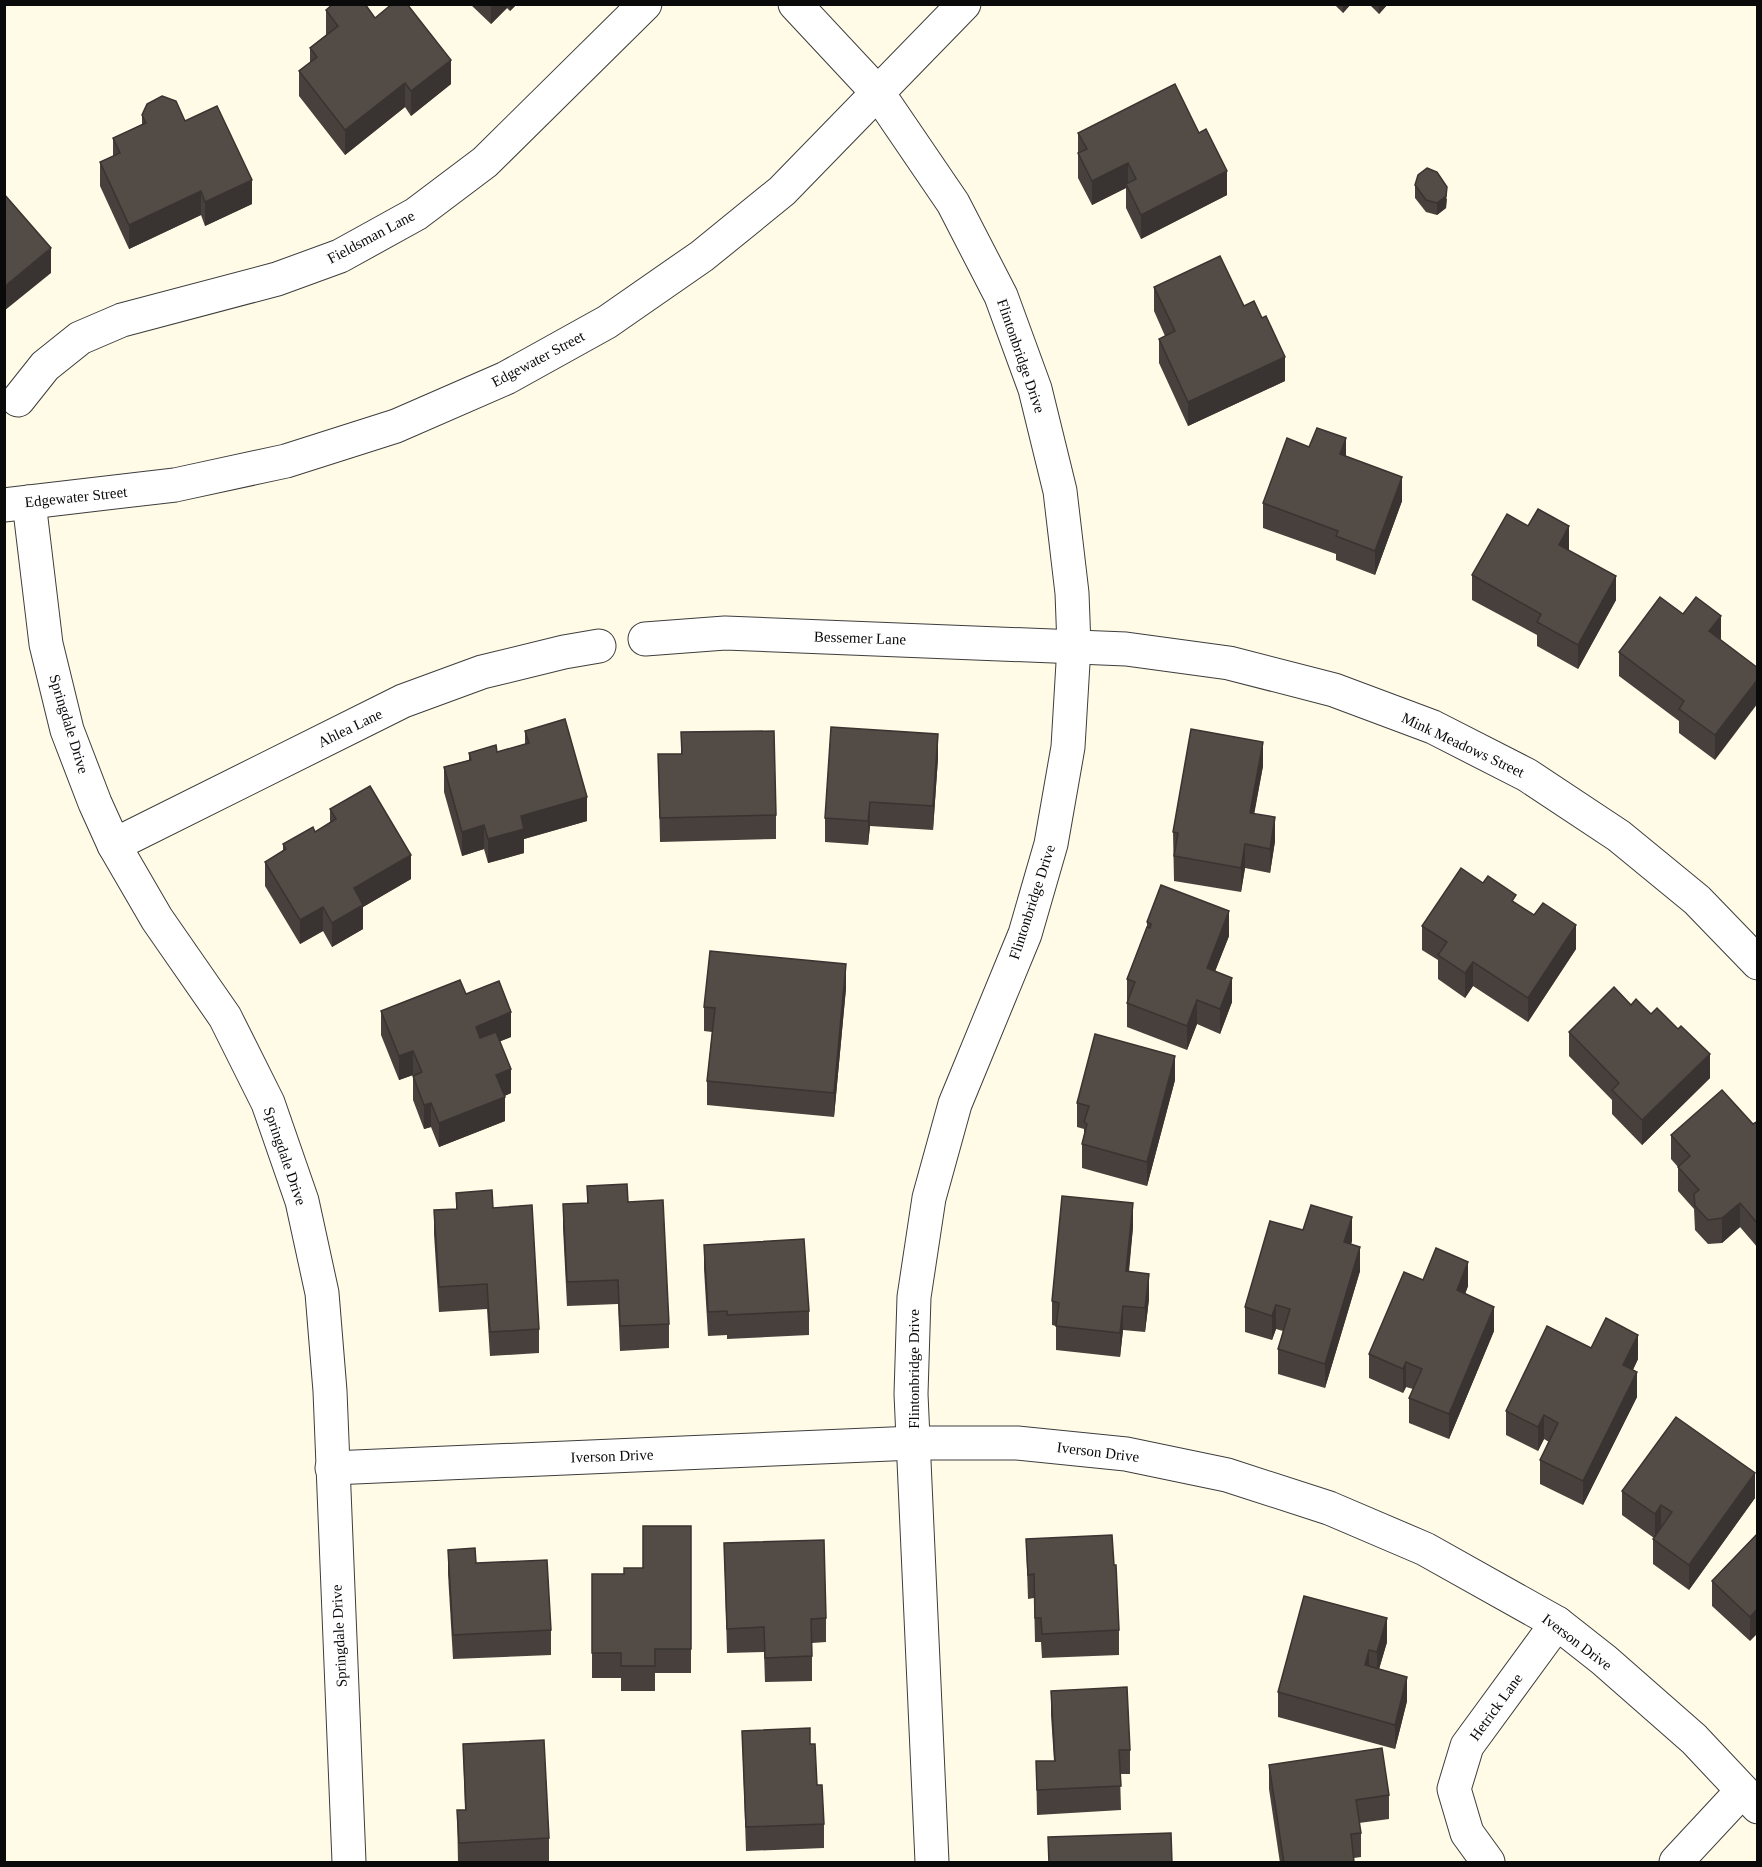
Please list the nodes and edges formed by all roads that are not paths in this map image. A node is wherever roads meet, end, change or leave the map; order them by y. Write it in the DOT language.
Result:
graph roads {
  1 [pos="645,4"];
  2 [pos="795,4"];
  3 [pos="964,4"];
  4 [pos="878,93"];
  5 [pos="18,400"];
  6 [pos="17,503"];
  7 [pos="645,639"];
  8 [pos="599,646"];
  9 [pos="1074,646"];
  10 [pos="114,844"];
  11 [pos="1758,963"];
  12 [pos="914,1443"];
  13 [pos="332,1468"];
  14 [pos="1557,1623"];
  15 [pos="1750,1799"];
  16 [pos="349,1863"];
  17 [pos="932,1863"];
  18 [pos="1488,1863"];
  19 [pos="1676,1863"];
  1 -- 5 [label="street, Fieldsman Lane"];
  2 -- 4 [label="street, Flintonbridge Drive"];
  3 -- 4 [label="street, Edgewater Street"];
  4 -- 6 [label="street, Edgewater Street"];
  4 -- 9 [label="street, Flintonbridge Drive"];
  6 -- 10 [label="street, Springdale Drive"];
  7 -- 9 [label="street, Bessemer Lane"];
  8 -- 10 [label="street, Ahlea Lane"];
  9 -- 11 [label="street, Mink Meadows Street"];
  9 -- 12 [label="street, Flintonbridge Drive"];
  10 -- 13 [label="street, Springdale Drive"];
  12 -- 13 [label="street, Iverson Drive"];
  12 -- 14 [label="street, Iverson Drive"];
  12 -- 17 [label="street, Flintonbridge Drive"];
  13 -- 16 [label="street, Springdale Drive"];
  14 -- 15 [label="street, Iverson Drive"];
  14 -- 18 [label="street, Hetrick Lane"];
  15 -- 19 [label="street"];
}
